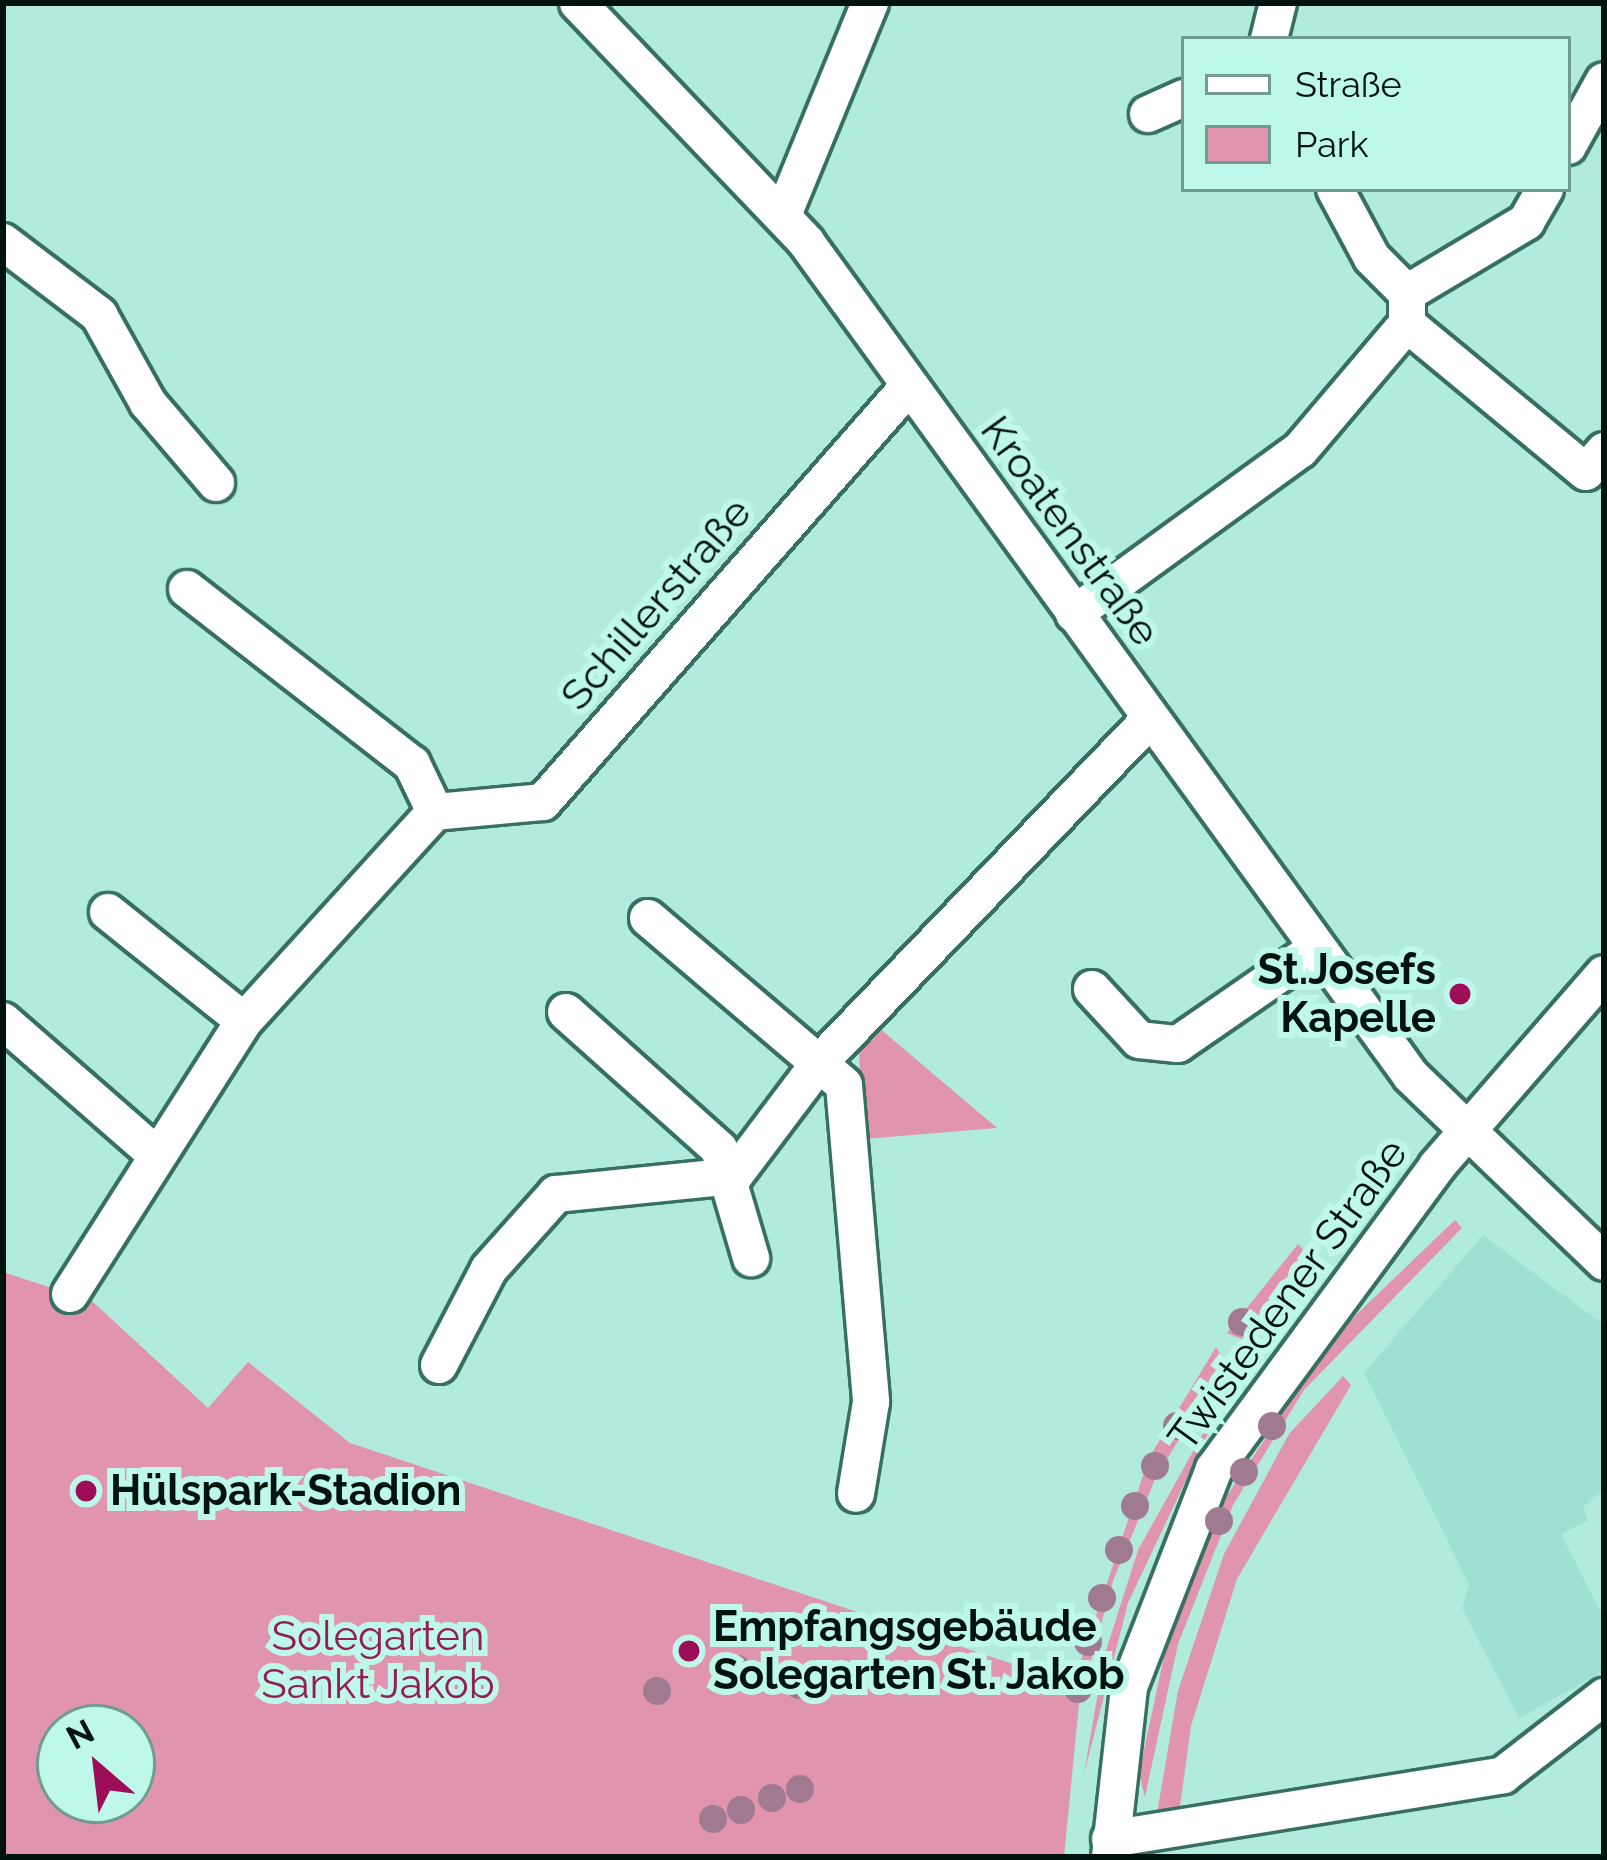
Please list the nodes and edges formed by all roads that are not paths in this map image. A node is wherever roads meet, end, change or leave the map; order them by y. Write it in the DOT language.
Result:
graph roads {
  1 [pos="578,3"];
  2 [pos="870,3"];
  3 [pos="1278,3"];
  4 [pos="1270,36"];
  5 [pos="1604,81"];
  6 [pos="1181,99"];
  7 [pos="1148,114"];
  8 [pos="1571,141"];
  9 [pos="1337,192"];
  10 [pos="1543,192"];
  11 [pos="783,215"];
  12 [pos="3,242"];
  13 [pos="1407,309"];
  14 [pos="909,386"];
  15 [pos="1595,462"];
  16 [pos="215,483"];
  17 [pos="187,589"];
  18 [pos="1074,614"];
  19 [pos="1150,718"];
  20 [pos="435,812"];
  21 [pos="108,912"];
  22 [pos="648,918"];
  23 [pos="1317,948"];
  24 [pos="1604,974"];
  25 [pos="1092,989"];
  26 [pos="566,1012"];
  27 [pos="244,1021"];
  28 [pos="3,1022"];
  29 [pos="819,1064"];
  30 [pos="1462,1134"];
  31 [pos="153,1152"];
  32 [pos="734,1177"];
  33 [pos="751,1258"];
  34 [pos="1604,1262"];
  35 [pos="70,1294"];
  36 [pos="439,1365"];
  37 [pos="856,1494"];
  38 [pos="1604,1697"];
  39 [pos="1110,1848"];
  1 -- 11 [label="street, Kroatenstraße"];
  2 -- 11 [label="street"];
  3 -- 4 [label="street"];
  5 -- 8 [label="street"];
  6 -- 7 [label="street"];
  9 -- 13 [label="street"];
  10 -- 13 [label="street"];
  11 -- 14 [label="street, Kroatenstraße"];
  12 -- 16 [label="street"];
  13 -- 15 [label="street"];
  13 -- 18 [label="street"];
  14 -- 18 [label="street, Kroatenstraße"];
  14 -- 20 [label="street, Schillerstraße"];
  17 -- 20 [label="street"];
  18 -- 19 [label="street, Kroatenstraße"];
  19 -- 23 [label="street, Kroatenstraße"];
  19 -- 29 [label="street"];
  20 -- 27 [label="street"];
  21 -- 27 [label="street"];
  22 -- 29 [label="street"];
  23 -- 25 [label="street"];
  23 -- 30 [label="street, Kroatenstraße"];
  24 -- 30 [label="street, Twistedener Straße"];
  26 -- 32 [label="street"];
  27 -- 31 [label="street"];
  28 -- 31 [label="street"];
  29 -- 32 [label="street"];
  29 -- 37 [label="street"];
  30 -- 34 [label="street, Kroatenstraße"];
  30 -- 39 [label="street, Twistedener Straße"];
  31 -- 35 [label="street"];
  32 -- 33 [label="street"];
  32 -- 36 [label="street"];
  38 -- 39 [label="street"];
}
